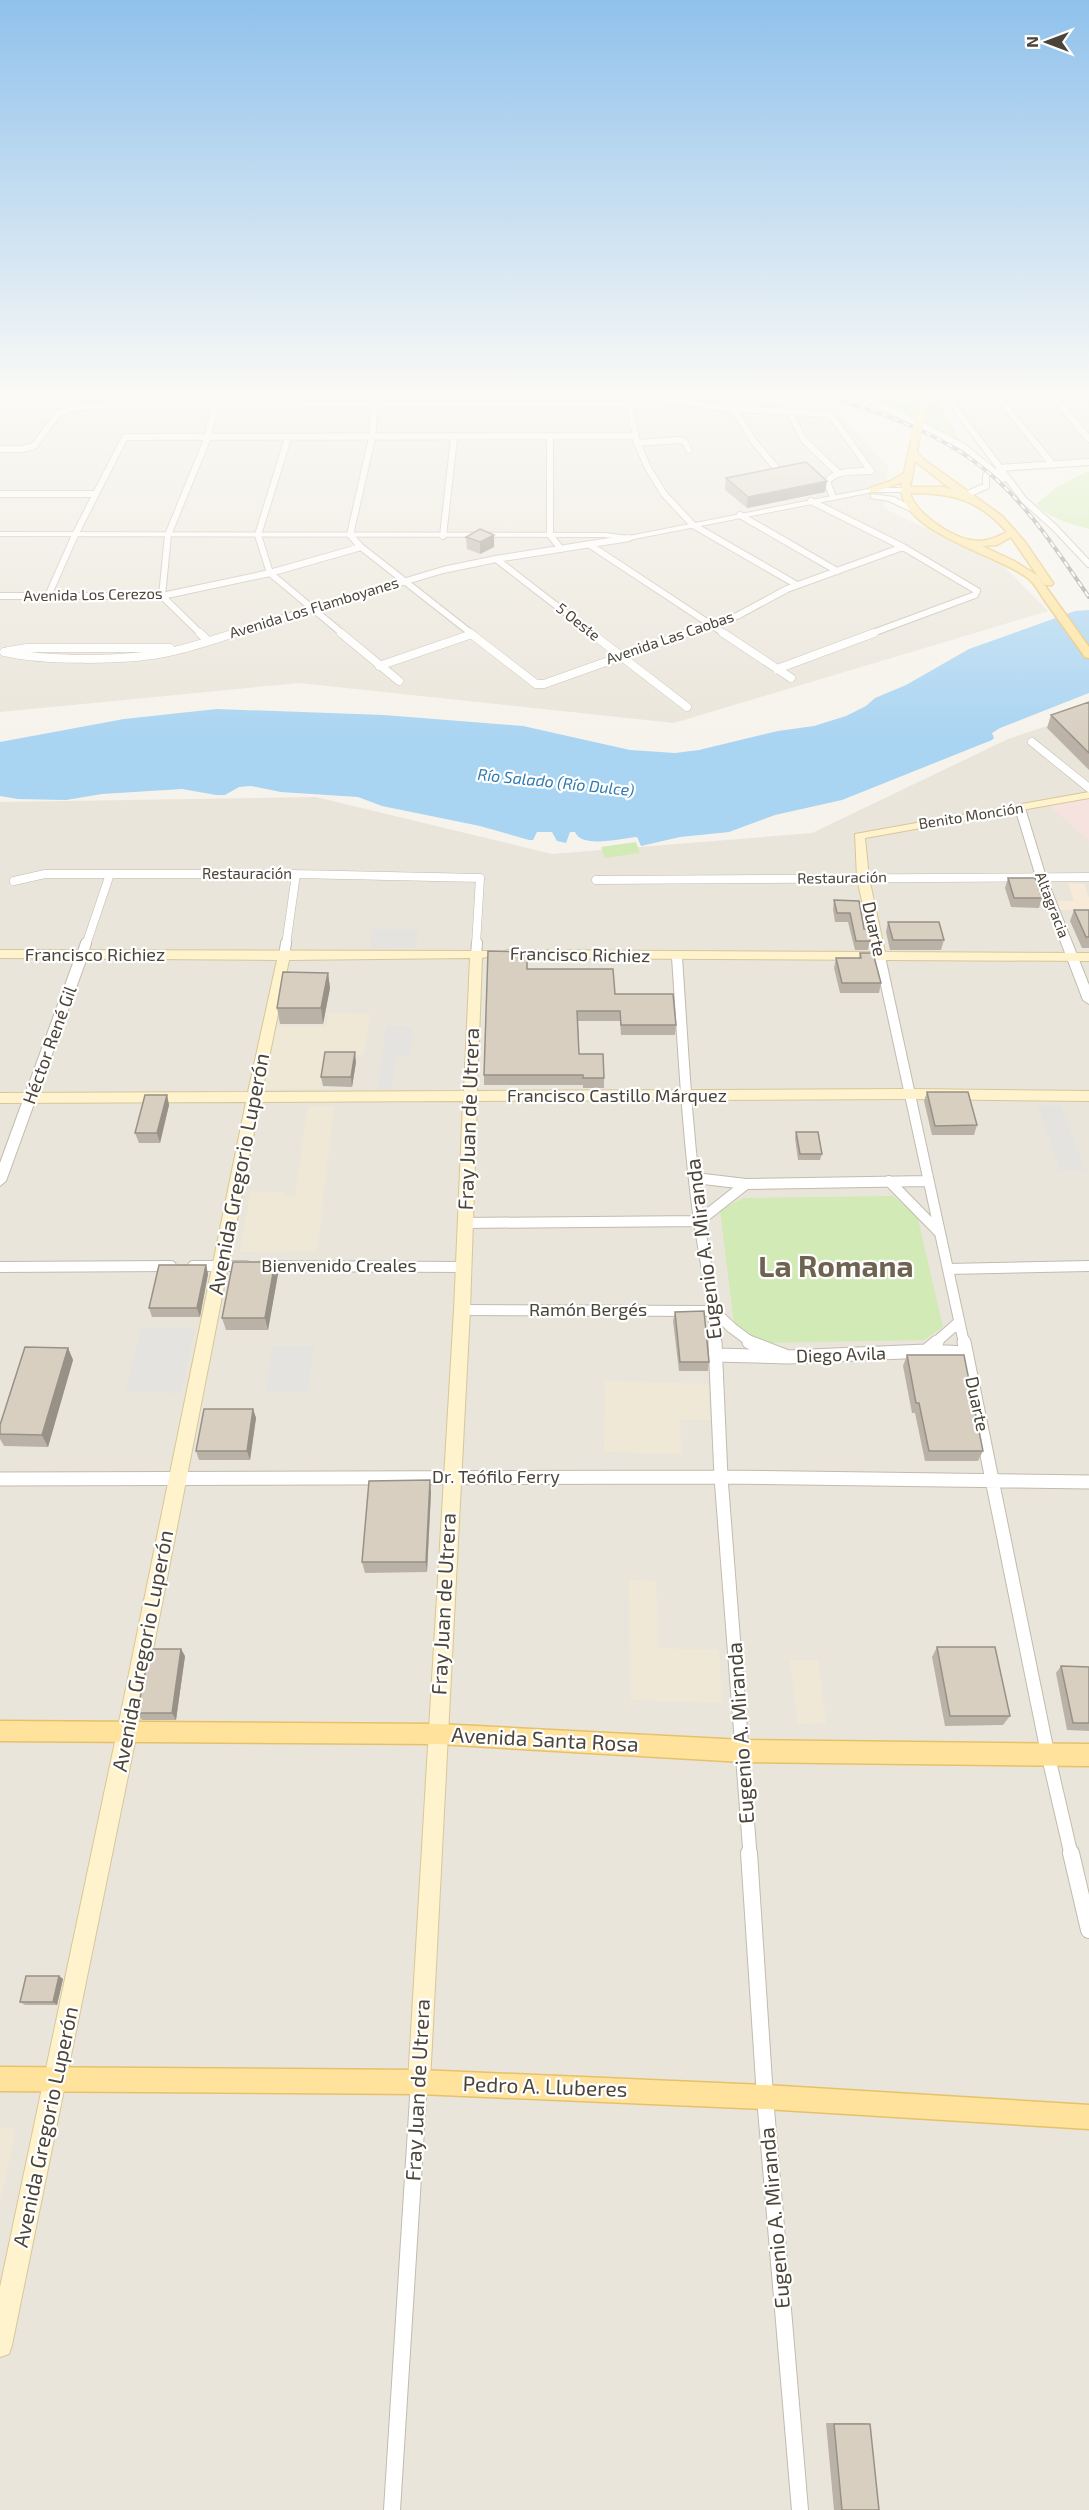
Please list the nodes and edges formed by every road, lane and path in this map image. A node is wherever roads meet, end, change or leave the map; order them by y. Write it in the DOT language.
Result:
graph roads {
  1 [pos="88,509"];
  2 [pos="179,509"];
  3 [pos="266,509"];
  4 [pos="356,509"];
  5 [pos="446,509"];
  6 [pos="550,509"];
  7 [pos="678,509"];
  8 [pos="770,509"];
  9 [pos="827,509"];
  10 [pos="913,509"];
  11 [pos="988,509"];
  12 [pos="1032,509"];
  13 [pos="740,515"];
  14 [pos="693,525"];
  15 [pos="1012,533"];
  16 [pos="0,534"];
  17 [pos="75,535"];
  18 [pos="168,535"];
  19 [pos="258,535"];
  20 [pos="550,535"];
  21 [pos="350,536"];
  22 [pos="443,536"];
  23 [pos="629,538"];
  24 [pos="966,542"];
  25 [pos="590,545"];
  26 [pos="361,547"];
  27 [pos="903,547"];
  28 [pos="561,549"];
  29 [pos="496,559"];
  30 [pos="1089,564"];
  31 [pos="837,570"];
  32 [pos="270,573"];
  33 [pos="405,581"];
  34 [pos="797,585"];
  35 [pos="48,596"];
  36 [pos="162,596"];
  37 [pos="1,598"];
  38 [pos="1057,603"];
  39 [pos="314,609"];
  40 [pos="712,625"];
  41 [pos="472,634"];
  42 [pos="207,640"];
  43 [pos="1089,643"];
  44 [pos="2,652"];
  45 [pos="620,655"];
  46 [pos="1089,656"];
  47 [pos="379,666"];
  48 [pos="777,669"];
  49 [pos="791,678"];
  50 [pos="399,681"];
  51 [pos="687,708"];
  52 [pos="1032,742"];
  53 [pos="1089,788"];
  54 [pos="1089,795"];
  55 [pos="1020,808"];
  56 [pos="859,842"];
  57 [pos="110,874"];
  58 [pos="296,874"];
  59 [pos="1041,877"];
  60 [pos="1089,877"];
  61 [pos="480,878"];
  62 [pos="863,878"];
  63 [pos="596,880"];
  64 [pos="14,881"];
  65 [pos="0,954"];
  66 [pos="476,954"];
  67 [pos="82,955"];
  68 [pos="284,956"];
  69 [pos="677,957"];
  70 [pos="879,957"];
  71 [pos="1073,957"];
  72 [pos="1089,957"];
  73 [pos="1089,1000"];
  74 [pos="909,1094"];
  75 [pos="254,1096"];
  76 [pos="469,1096"];
  77 [pos="686,1096"];
  78 [pos="1089,1096"];
  79 [pos="0,1098"];
  80 [pos="31,1099"];
  81 [pos="695,1178"];
  82 [pos="928,1180"];
  83 [pos="0,1181"];
  84 [pos="889,1181"];
  85 [pos="746,1184"];
  86 [pos="699,1221"];
  87 [pos="464,1223"];
  88 [pos="939,1232"];
  89 [pos="220,1266"];
  90 [pos="1089,1266"];
  91 [pos="0,1267"];
  92 [pos="463,1267"];
  93 [pos="948,1269"];
  94 [pos="462,1310"];
  95 [pos="714,1311"];
  96 [pos="959,1322"];
  97 [pos="926,1351"];
  98 [pos="966,1353"];
  99 [pos="716,1355"];
  100 [pos="788,1357"];
  101 [pos="177,1477"];
  102 [pos="721,1477"];
  103 [pos="451,1478"];
  104 [pos="0,1479"];
  105 [pos="993,1480"];
  106 [pos="1089,1482"];
  107 [pos="0,1731"];
  108 [pos="127,1732"];
  109 [pos="438,1734"];
  110 [pos="743,1751"];
  111 [pos="1048,1755"];
  112 [pos="1089,1755"];
  113 [pos="1089,1930"];
  114 [pos="0,2079"];
  115 [pos="56,2079"];
  116 [pos="419,2082"];
  117 [pos="765,2097"];
  118 [pos="1089,2117"];
  119 [pos="0,2345"];
  120 [pos="392,2510"];
  121 [pos="800,2510"];
  1 -- 17 [label="street"];
  2 -- 18 [label="street"];
  3 -- 19 [label="street"];
  4 -- 21 [label="street"];
  5 -- 22 [label="street"];
  6 -- 20 [label="street"];
  7 -- 14 [label="street"];
  8 -- 13 [label="street"];
  9 -- 27 [label="street"];
  10 -- 24 [label="main road"];
  11 -- 15 [label="main road"];
  12 -- 30 [label="street"];
  13 -- 14 [label="street"];
  13 -- 31 [label="street"];
  14 -- 23 [label="street"];
  14 -- 34 [label="street"];
  15 -- 24 [label="main road"];
  15 -- 38 [label="main road"];
  16 -- 17 [label="street"];
  17 -- 18 [label="street"];
  17 -- 35 [label="street"];
  18 -- 19 [label="street"];
  18 -- 36 [label="street"];
  19 -- 21 [label="street"];
  19 -- 32 [label="street"];
  20 -- 22 [label="street"];
  20 -- 23 [label="street"];
  20 -- 28 [label="street"];
  21 -- 22 [label="street"];
  21 -- 26 [label="street"];
  23 -- 25 [label="street, Avenida Los Flamboyanes"];
  24 -- 38 [label="main road"];
  25 -- 28 [label="street, Avenida Los Flamboyanes"];
  25 -- 40 [label="street"];
  26 -- 32 [label="street, Avenida Los Cerezos"];
  26 -- 33 [label="street"];
  27 -- 31 [label="street, Avenida Las Caobas"];
  27 -- 48 [label="street"];
  28 -- 29 [label="street, Avenida Los Flamboyanes"];
  29 -- 33 [label="street, Avenida Los Flamboyanes"];
  29 -- 45 [label="street, 5 Oeste"];
  31 -- 34 [label="street, Avenida Las Caobas"];
  32 -- 36 [label="street, Avenida Los Cerezos"];
  32 -- 39 [label="street"];
  33 -- 39 [label="street, Avenida Los Flamboyanes"];
  33 -- 41 [label="street"];
  34 -- 40 [label="street, Avenida Las Caobas"];
  35 -- 36 [label="street, Avenida Los Cerezos"];
  35 -- 37 [label="street, Avenida Los Cerezos"];
  36 -- 42 [label="street"];
  38 -- 43 [label="main road"];
  38 -- 46 [label="main road"];
  39 -- 42 [label="street, Avenida Los Flamboyanes"];
  39 -- 47 [label="street"];
  40 -- 45 [label="street, Avenida Las Caobas"];
  40 -- 48 [label="street"];
  41 -- 45 [label="street, Avenida Las Caobas"];
  41 -- 47 [label="street"];
  42 -- 44 [label="street, Avenida Los Flamboyanes"];
  45 -- 51 [label="street, 5 Oeste"];
  47 -- 50 [label="street"];
  48 -- 49 [label="street"];
  52 -- 53 [label="street"];
  54 -- 55 [label="main road, Benito Monción"];
  55 -- 56 [label="main road, Benito Monción"];
  55 -- 59 [label="street, Altagracia"];
  56 -- 62 [label="main road, Duarte"];
  57 -- 58 [label="street, Restauración"];
  57 -- 64 [label="street, Restauración"];
  57 -- 67 [label="street, Héctor René Gil"];
  58 -- 61 [label="street, Restauración"];
  58 -- 68 [label="street"];
  59 -- 60 [label="street, Restauración"];
  59 -- 62 [label="street, Restauración"];
  59 -- 71 [label="street, Altagracia"];
  61 -- 66 [label="street, Fray Juan de Utrera"];
  62 -- 63 [label="street, Restauración"];
  62 -- 70 [label="main road, Duarte"];
  65 -- 67 [label="main road, Francisco Richiez"];
  66 -- 68 [label="main road, Francisco Richiez"];
  66 -- 69 [label="main road, Francisco Richiez"];
  66 -- 76 [label="main road, Fray Juan de Utrera"];
  67 -- 68 [label="main road, Francisco Richiez"];
  67 -- 80 [label="street, Héctor René Gil"];
  68 -- 75 [label="main road, Avenida Gregorio Luperón"];
  69 -- 70 [label="main road, Francisco Richiez"];
  69 -- 77 [label="street, Eugenio A. Miranda"];
  70 -- 71 [label="main road, Francisco Richiez"];
  70 -- 74 [label="street, Duarte"];
  71 -- 72 [label="main road, Francisco Richiez"];
  71 -- 73 [label="street, Altagracia"];
  74 -- 77 [label="main road, Francisco Castillo Márquez"];
  74 -- 78 [label="main road, Francisco Castillo Márquez"];
  74 -- 82 [label="street, Duarte"];
  75 -- 76 [label="main road, Francisco Castillo Márquez"];
  75 -- 80 [label="main road, Francisco Castillo Márquez"];
  75 -- 89 [label="main road, Avenida Gregorio Luperón"];
  76 -- 77 [label="main road, Francisco Castillo Márquez"];
  76 -- 87 [label="main road, Fray Juan de Utrera"];
  77 -- 81 [label="street, Eugenio A. Miranda"];
  79 -- 80 [label="main road, Francisco Castillo Márquez"];
  80 -- 83 [label="street, Héctor René Gil"];
  81 -- 85 [label="street"];
  81 -- 86 [label="street, Eugenio A. Miranda"];
  82 -- 84 [label="street"];
  82 -- 88 [label="street, Duarte"];
  84 -- 85 [label="street"];
  84 -- 88 [label="street"];
  85 -- 86 [label="street"];
  86 -- 87 [label="street"];
  86 -- 95 [label="street, Eugenio A. Miranda"];
  87 -- 92 [label="main road, Fray Juan de Utrera"];
  88 -- 93 [label="street, Duarte"];
  89 -- 91 [label="street, Bienvenido Creales"];
  89 -- 92 [label="street, Bienvenido Creales"];
  89 -- 101 [label="main road, Avenida Gregorio Luperón"];
  90 -- 93 [label="street"];
  92 -- 94 [label="main road, Fray Juan de Utrera"];
  93 -- 96 [label="street, Duarte"];
  94 -- 95 [label="street, Ramón Bergés"];
  94 -- 103 [label="main road, Fray Juan de Utrera"];
  95 -- 99 [label="street, Eugenio A. Miranda"];
  95 -- 100 [label="street"];
  96 -- 97 [label="street"];
  96 -- 98 [label="street, Duarte"];
  97 -- 98 [label="street, Diego Avila"];
  97 -- 100 [label="street, Diego Avila"];
  98 -- 105 [label="street, Duarte"];
  99 -- 100 [label="street, Diego Avila"];
  99 -- 102 [label="street, Eugenio A. Miranda"];
  101 -- 103 [label="street, Dr. Teófilo Ferry"];
  101 -- 104 [label="street, Dr. Teófilo Ferry"];
  101 -- 108 [label="main road, Avenida Gregorio Luperón"];
  102 -- 103 [label="street, Dr. Teófilo Ferry"];
  102 -- 105 [label="street, Dr. Teófilo Ferry"];
  102 -- 110 [label="street, Eugenio A. Miranda"];
  103 -- 109 [label="main road, Fray Juan de Utrera"];
  105 -- 106 [label="street, Dr. Teófilo Ferry"];
  105 -- 111 [label="street, Duarte"];
  107 -- 108 [label="main road, Avenida Santa Rosa"];
  108 -- 109 [label="main road, Avenida Santa Rosa"];
  108 -- 115 [label="main road, Avenida Gregorio Luperón"];
  109 -- 110 [label="main road, Avenida Santa Rosa"];
  109 -- 116 [label="main road, Fray Juan de Utrera"];
  110 -- 111 [label="main road, Avenida Santa Rosa"];
  110 -- 117 [label="street, Eugenio A. Miranda"];
  111 -- 112 [label="main road, Avenida Santa Rosa"];
  111 -- 113 [label="street, Duarte"];
  114 -- 115 [label="main road, Pedro A. Lluberes"];
  115 -- 116 [label="main road, Pedro A. Lluberes"];
  115 -- 119 [label="main road, Avenida Gregorio Luperón"];
  116 -- 117 [label="main road, Pedro A. Lluberes"];
  116 -- 120 [label="street, Fray Juan de Utrera"];
  117 -- 118 [label="main road, Pedro A. Lluberes"];
  117 -- 121 [label="street, Eugenio A. Miranda"];
}
